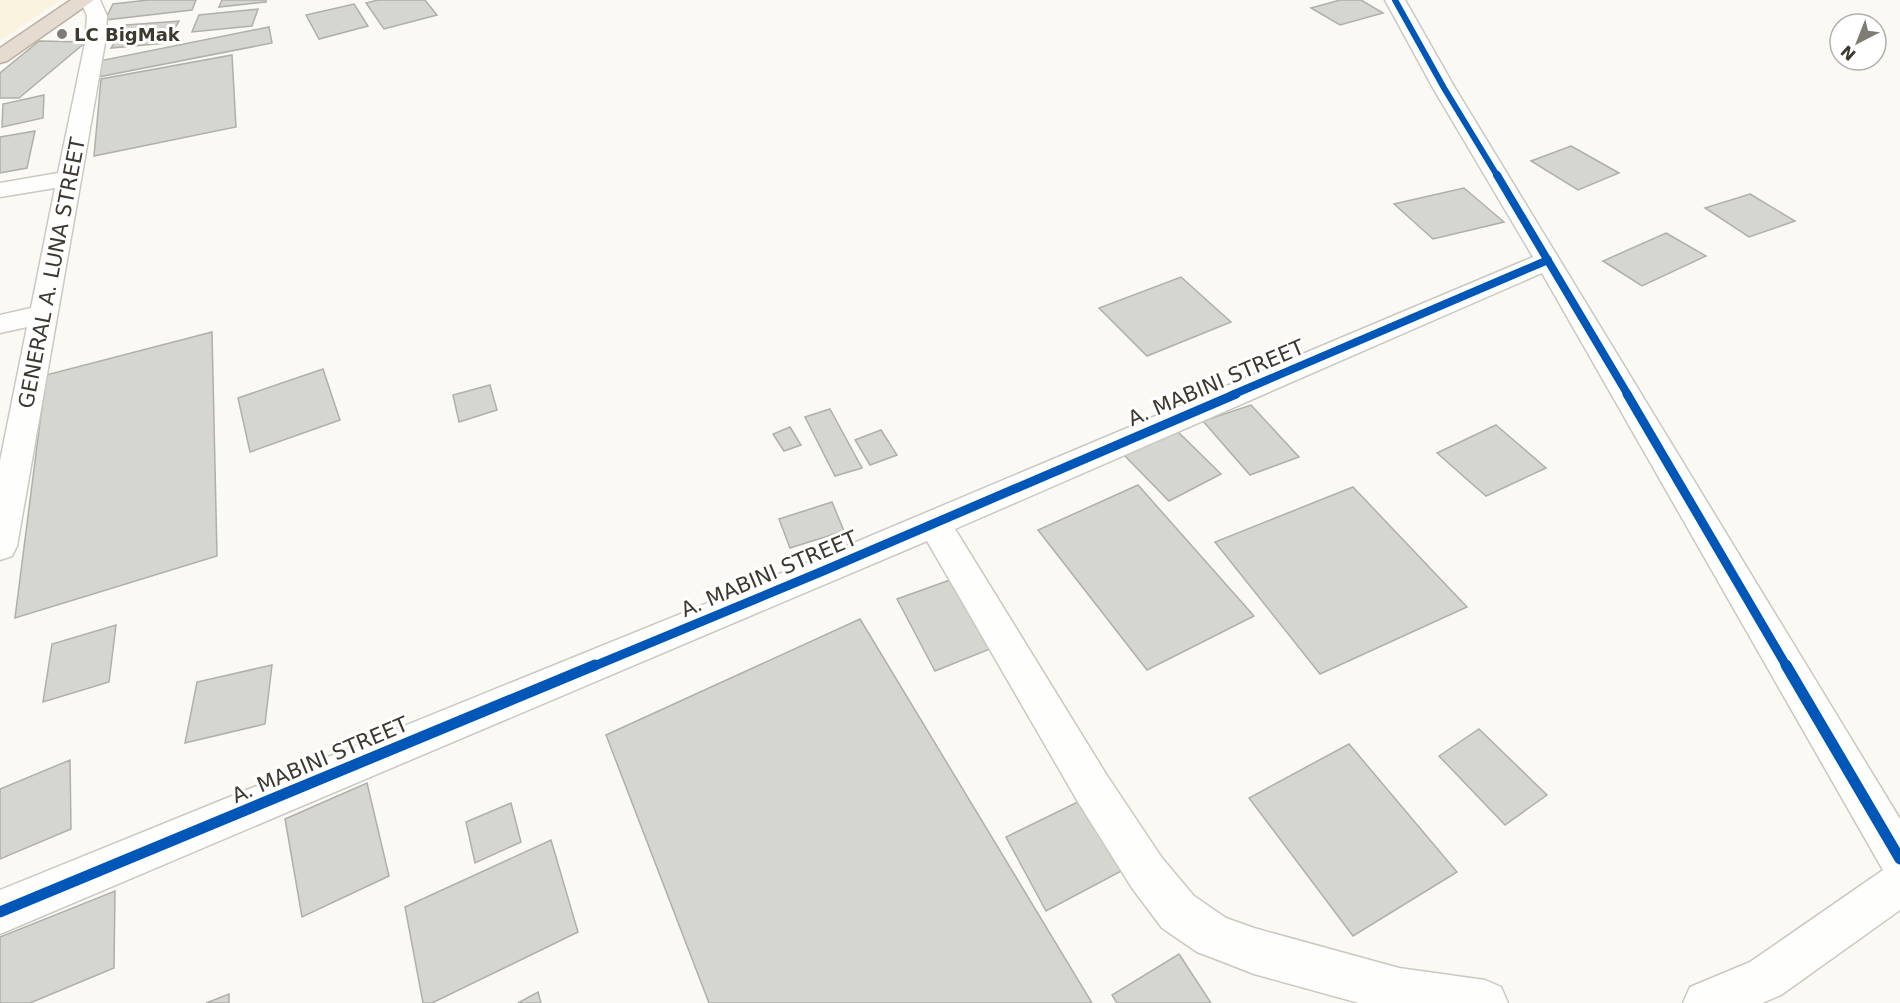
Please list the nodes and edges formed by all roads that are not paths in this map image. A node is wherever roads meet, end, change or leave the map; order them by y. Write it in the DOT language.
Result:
graph roads {
  1 [pos="84,0"];
  2 [pos="90,0"];
  3 [pos="1395,0"];
  4 [pos="0,57"];
  5 [pos="70,178"];
  6 [pos="0,190"];
  7 [pos="1548,260"];
  8 [pos="44,314"];
  9 [pos="0,324"];
  10 [pos="934,523"];
  11 [pos="0,546"];
  12 [pos="1900,859"];
  13 [pos="1900,884"];
  14 [pos="0,912"];
  15 [pos="1391,997"];
  16 [pos="1485,1003"];
  17 [pos="1706,1003"];
  1 -- 4 [label="highway"];
  2 -- 5 [label="street, GENERAL A. LUNA STREET"];
  3 -- 7 [label="street"];
  5 -- 6 [label="street"];
  5 -- 8 [label="street, GENERAL A. LUNA STREET"];
  7 -- 10 [label="street, A. MABINI STREET"];
  7 -- 12 [label="street"];
  8 -- 9 [label="street"];
  8 -- 11 [label="street, GENERAL A. LUNA STREET"];
  10 -- 14 [label="street, A. MABINI STREET"];
  10 -- 15 [label="street"];
  13 -- 17 [label="street"];
  15 -- 16 [label="street"];
}
